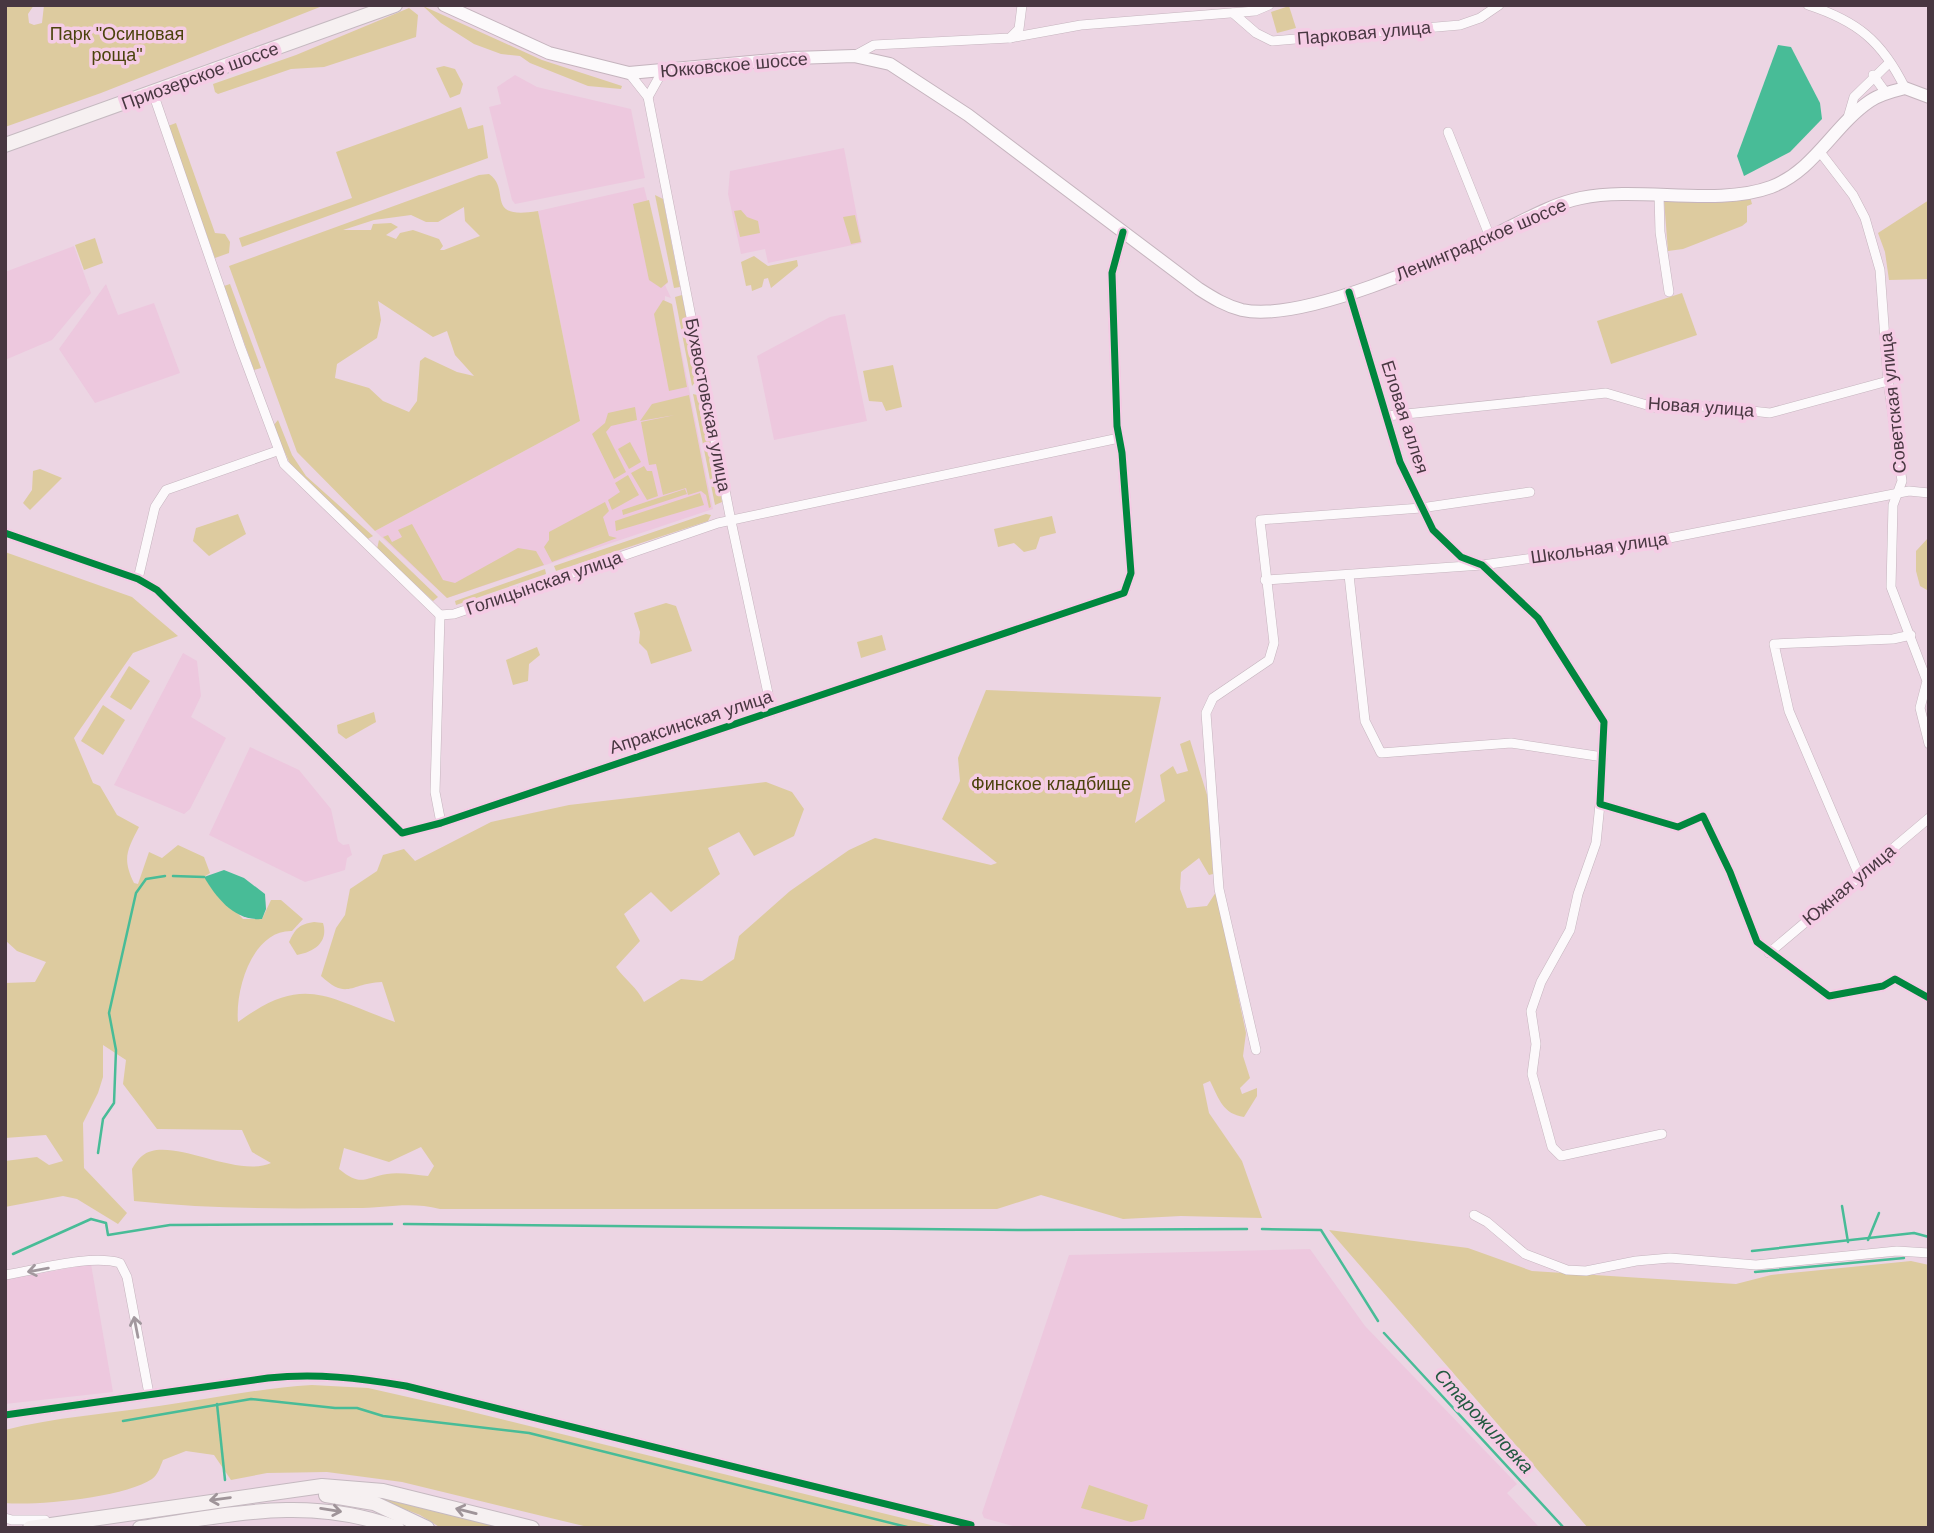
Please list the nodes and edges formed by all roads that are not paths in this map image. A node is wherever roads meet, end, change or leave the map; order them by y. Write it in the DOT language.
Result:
graph roads {
  1 [pos="395,5"];
  2 [pos="443,5"];
  3 [pos="1022,5"];
  4 [pos="1269,5"];
  5 [pos="1499,5"];
  6 [pos="1808,5"];
  7 [pos="1233,13"];
  8 [pos="1010,38"];
  9 [pos="854,56"];
  10 [pos="1889,63"];
  11 [pos="662,72"];
  12 [pos="629,73"];
  13 [pos="1873,75"];
  14 [pos="1905,88"];
  15 [pos="153,93"];
  16 [pos="1886,93"];
  17 [pos="1928,96"];
  18 [pos="648,97"];
  19 [pos="1847,121"];
  20 [pos="1448,132"];
  21 [pos="5,145"];
  22 [pos="1010,147"];
  23 [pos="1820,152"];
  24 [pos="1659,194"];
  25 [pos="1123,232"];
  26 [pos="1490,237"];
  27 [pos="1349,292"];
  28 [pos="1669,292"];
  29 [pos="1888,381"];
  30 [pos="1387,416"];
  31 [pos="1119,438"];
  32 [pos="277,451"];
  33 [pos="1530,492"];
  34 [pos="1929,493"];
  35 [pos="1900,495"];
  36 [pos="1421,508"];
  37 [pos="731,521"];
  38 [pos="5,533"];
  39 [pos="1482,565"];
  40 [pos="1349,575"];
  41 [pos="138,579"];
  42 [pos="1265,580"];
  43 [pos="440,615"];
  44 [pos="1911,635"];
  45 [pos="772,712"];
  46 [pos="1929,744"];
  47 [pos="1603,757"];
  48 [pos="1600,804"];
  49 [pos="1929,818"];
  50 [pos="441,823"];
  51 [pos="1859,875"];
  52 [pos="1769,953"];
  53 [pos="1929,998"];
  54 [pos="1256,1050"];
  55 [pos="1662,1134"];
  56 [pos="1474,1215"];
  57 [pos="1929,1253"];
  58 [pos="5,1275"];
  59 [pos="149,1394"];
  60 [pos="5,1415"];
  61 [pos="288,1491"];
  62 [pos="5,1518"];
  63 [pos="78,1520"];
  64 [pos="30,1528"];
  65 [pos="140,1528"];
  66 [pos="397,1528"];
  67 [pos="427,1528"];
  68 [pos="533,1528"];
  69 [pos="970,1528"];
  1 -- 15 [label="main road, Приозерское шоссе"];
  2 -- 12 [label="main road, Юкковское шоссе"];
  3 -- 8 [label="street"];
  4 -- 7 [label="street"];
  5 -- 7 [label="street, Парковая улица"];
  6 -- 10 [label="street"];
  7 -- 8 [label="street"];
  8 -- 9 [label="street"];
  9 -- 11 [label="main road, Юкковское шоссе"];
  9 -- 22 [label="main road, Юкковское шоссе"];
  10 -- 13 [label="street"];
  10 -- 14 [label="street"];
  11 -- 12 [label="main road, Юкковское шоссе"];
  11 -- 18 [label="street"];
  12 -- 18 [label="street, Бухвостовская улица"];
  13 -- 16 [label="street"];
  13 -- 19 [label="street"];
  14 -- 16 [label="main road, Ленинградское шоссе"];
  14 -- 17 [label="main road"];
  15 -- 21 [label="main road, Приозерское шоссе"];
  15 -- 32 [label="street"];
  16 -- 19 [label="main road, Ленинградское шоссе"];
  18 -- 37 [label="street, Бухвостовская улица"];
  19 -- 23 [label="main road, Ленинградское шоссе"];
  20 -- 26 [label="street"];
  22 -- 25 [label="main road, Ленинградское шоссе"];
  23 -- 24 [label="main road, Ленинградское шоссе"];
  23 -- 29 [label="street, Советская улица"];
  24 -- 26 [label="main road, Ленинградское шоссе"];
  24 -- 28 [label="street"];
  25 -- 27 [label="main road, Ленинградское шоссе"];
  25 -- 31 [label="street, Апраксинская улица"];
  26 -- 27 [label="main road, Ленинградское шоссе"];
  27 -- 30 [label="street, Еловая аллея"];
  29 -- 30 [label="street, Новая улица"];
  29 -- 35 [label="street, Советская улица"];
  30 -- 36 [label="street, Еловая аллея"];
  31 -- 37 [label="street, Голицынская улица"];
  31 -- 45 [label="street, Апраксинская улица"];
  32 -- 41 [label="street"];
  32 -- 43 [label="street"];
  33 -- 36 [label="street"];
  34 -- 35 [label="street, Школьная улица"];
  35 -- 39 [label="street, Школьная улица"];
  35 -- 44 [label="street, Советская улица"];
  36 -- 39 [label="street, Еловая аллея"];
  36 -- 42 [label="street"];
  37 -- 43 [label="street, Голицынская улица"];
  37 -- 45 [label="street, Бухвостовская улица"];
  38 -- 41 [label="street, Апраксинская улица"];
  39 -- 40 [label="street, Школьная улица"];
  39 -- 47 [label="street, Еловая аллея"];
  40 -- 42 [label="street, Школьная улица"];
  40 -- 47 [label="street"];
  41 -- 50 [label="street, Апраксинская улица"];
  42 -- 54 [label="street"];
  43 -- 50 [label="street"];
  44 -- 46 [label="street, Советская улица"];
  44 -- 51 [label="street"];
  45 -- 50 [label="street, Апраксинская улица"];
  47 -- 48 [label="street, Еловая аллея"];
  48 -- 52 [label="street"];
  48 -- 55 [label="street, Еловая аллея"];
  49 -- 51 [label="street, Южная улица"];
  51 -- 52 [label="street, Южная улица"];
  52 -- 53 [label="street"];
  56 -- 57 [label="street"];
  59 -- 58 [label="street, one-way"];
  59 -- 60 [label="street"];
  59 -- 69 [label="street"];
  61 -- 63 [label="main road, one-way"];
  61 -- 67 [label="main road"];
  68 -- 61 [label="main road, one-way"];
  62 -- 63 [label="street"];
  63 -- 64 [label="main road"];
  65 -- 66 [label="main road, one-way"];
}
